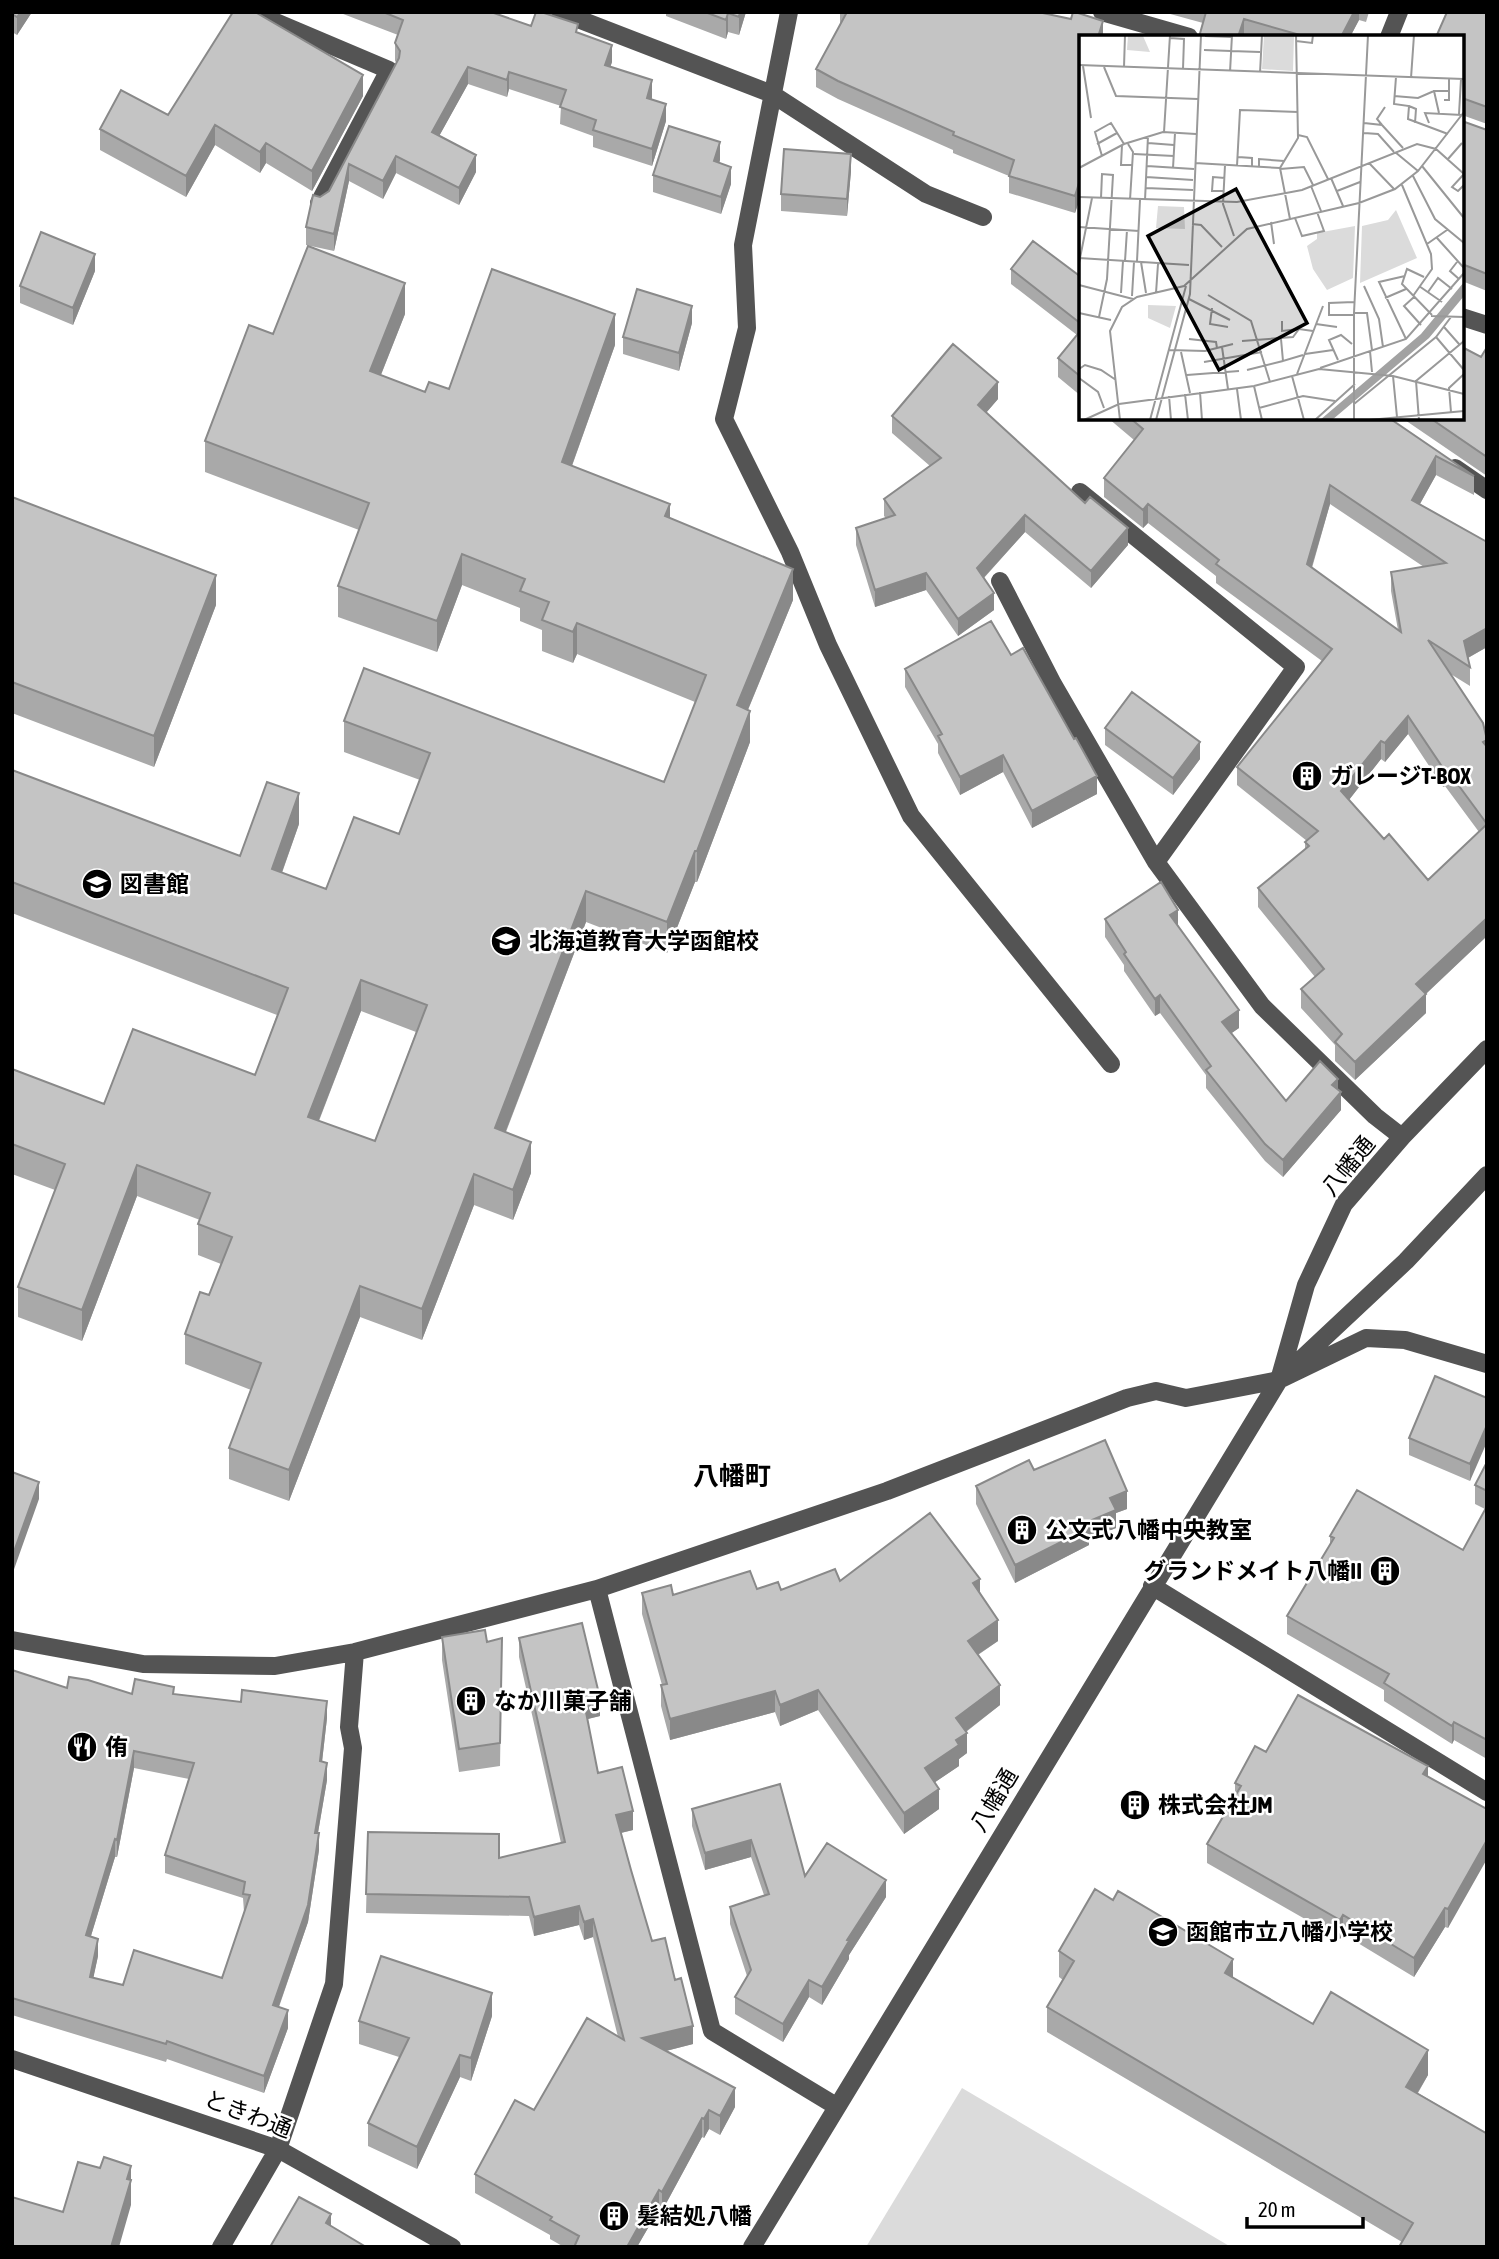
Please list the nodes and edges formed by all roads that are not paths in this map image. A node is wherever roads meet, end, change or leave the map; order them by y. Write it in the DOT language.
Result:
graph roads {
  1 [pos="252,12"];
  2 [pos="560,12"];
  3 [pos="789,12"];
  4 [pos="1102,12"];
  5 [pos="1399,12"];
  6 [pos="1182,35"];
  7 [pos="1391,35"];
  8 [pos="772,94"];
  9 [pos="319,203"];
  10 [pos="983,217"];
  11 [pos="1464,318"];
  12 [pos="1487,324"];
  13 [pos="1445,461"];
  14 [pos="1487,490"];
  15 [pos="1080,492"];
  16 [pos="1000,581"];
  17 [pos="1156,862"];
  18 [pos="1487,1049"];
  19 [pos="1111,1064"];
  20 [pos="1402,1137"];
  21 [pos="1487,1175"];
  22 [pos="1487,1364"];
  23 [pos="1279,1380"];
  24 [pos="1152,1586"];
  25 [pos="597,1589"];
  26 [pos="12,1640"];
  27 [pos="355,1652"];
  28 [pos="1487,1792"];
  29 [pos="12,2059"];
  30 [pos="836,2106"];
  31 [pos="278,2149"];
  32 [pos="221,2247"];
  33 [pos="452,2247"];
  34 [pos="752,2247"];
  1 -- 9 [label="street"];
  2 -- 8 [label="street"];
  3 -- 8 [label="street"];
  4 -- 6 [label="street"];
  5 -- 7 [label="street"];
  8 -- 10 [label="street"];
  8 -- 19 [label="street"];
  11 -- 12 [label="street"];
  13 -- 14 [label="street"];
  15 -- 17 [label="street"];
  16 -- 17 [label="street"];
  17 -- 20 [label="street"];
  18 -- 20 [label="street, 八幡通"];
  20 -- 23 [label="street, 八幡通"];
  21 -- 23 [label="street, 八幡通"];
  22 -- 23 [label="street"];
  23 -- 24 [label="street, 八幡通"];
  23 -- 25 [label="street"];
  24 -- 28 [label="street"];
  24 -- 30 [label="street, 八幡通"];
  25 -- 27 [label="street"];
  25 -- 30 [label="street"];
  26 -- 27 [label="street"];
  27 -- 31 [label="street"];
  29 -- 31 [label="street, ときわ通"];
  30 -- 34 [label="street, 八幡通"];
  31 -- 32 [label="street"];
  31 -- 33 [label="street, ときわ通"];
}
